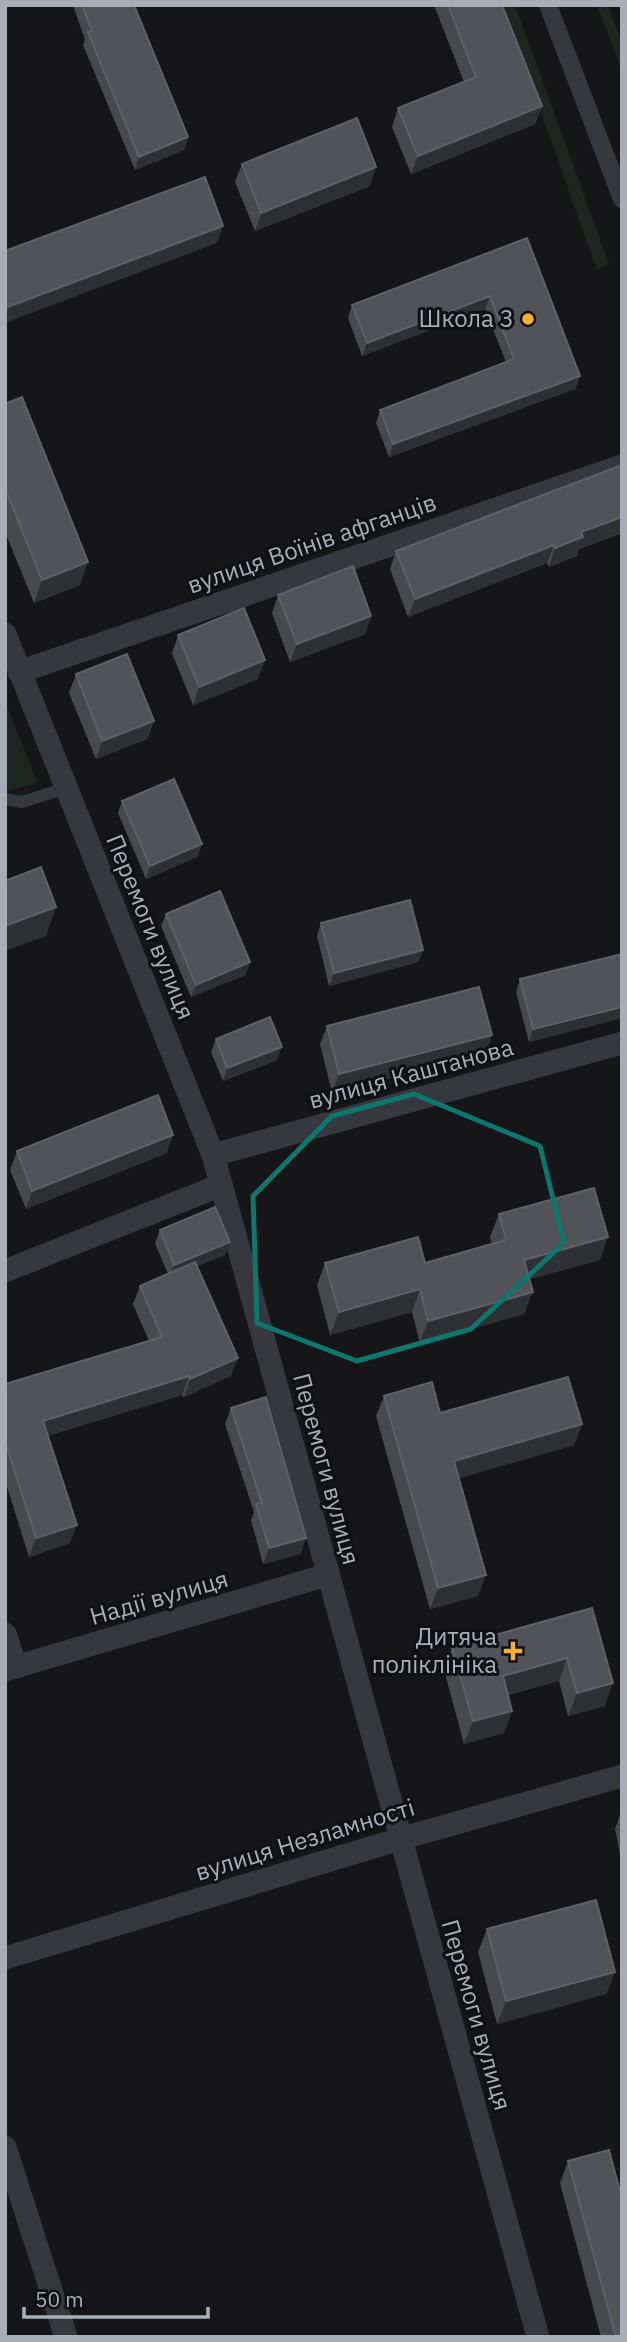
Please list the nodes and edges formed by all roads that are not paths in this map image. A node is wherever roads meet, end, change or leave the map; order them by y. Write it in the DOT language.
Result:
graph roads {
  1 [pos="548,5"];
  2 [pos="622,199"];
  3 [pos="622,466"];
  4 [pos="5,634"];
  5 [pos="19,672"];
  6 [pos="66,788"];
  7 [pos="5,799"];
  8 [pos="622,1043"];
  9 [pos="213,1155"];
  10 [pos="221,1185"];
  11 [pos="5,1271"];
  12 [pos="327,1575"];
  13 [pos="5,1634"];
  14 [pos="10,1669"];
  15 [pos="622,1776"];
  16 [pos="400,1839"];
  17 [pos="5,1958"];
  18 [pos="5,2147"];
  19 [pos="66,2337"];
  20 [pos="538,2337"];
  1 -- 2 [label="street"];
  3 -- 5 [label="street, вулиця Воїнів афганців"];
  4 -- 5 [label="street, Перемоги вулиця"];
  5 -- 6 [label="street, Перемоги вулиця"];
  6 -- 7 [label="lane"];
  6 -- 9 [label="street, Перемоги вулиця"];
  8 -- 9 [label="street, вулиця Каштанова"];
  9 -- 10 [label="street, Перемоги вулиця"];
  10 -- 11 [label="street"];
  10 -- 12 [label="street, Перемоги вулиця"];
  12 -- 14 [label="street, Надії вулиця"];
  12 -- 16 [label="street, Перемоги вулиця"];
  13 -- 14 [label="street"];
  15 -- 16 [label="street, вулиця Незламності"];
  16 -- 17 [label="street, вулиця Незламності"];
  16 -- 20 [label="street, Перемоги вулиця"];
  18 -- 19 [label="street"];
}
